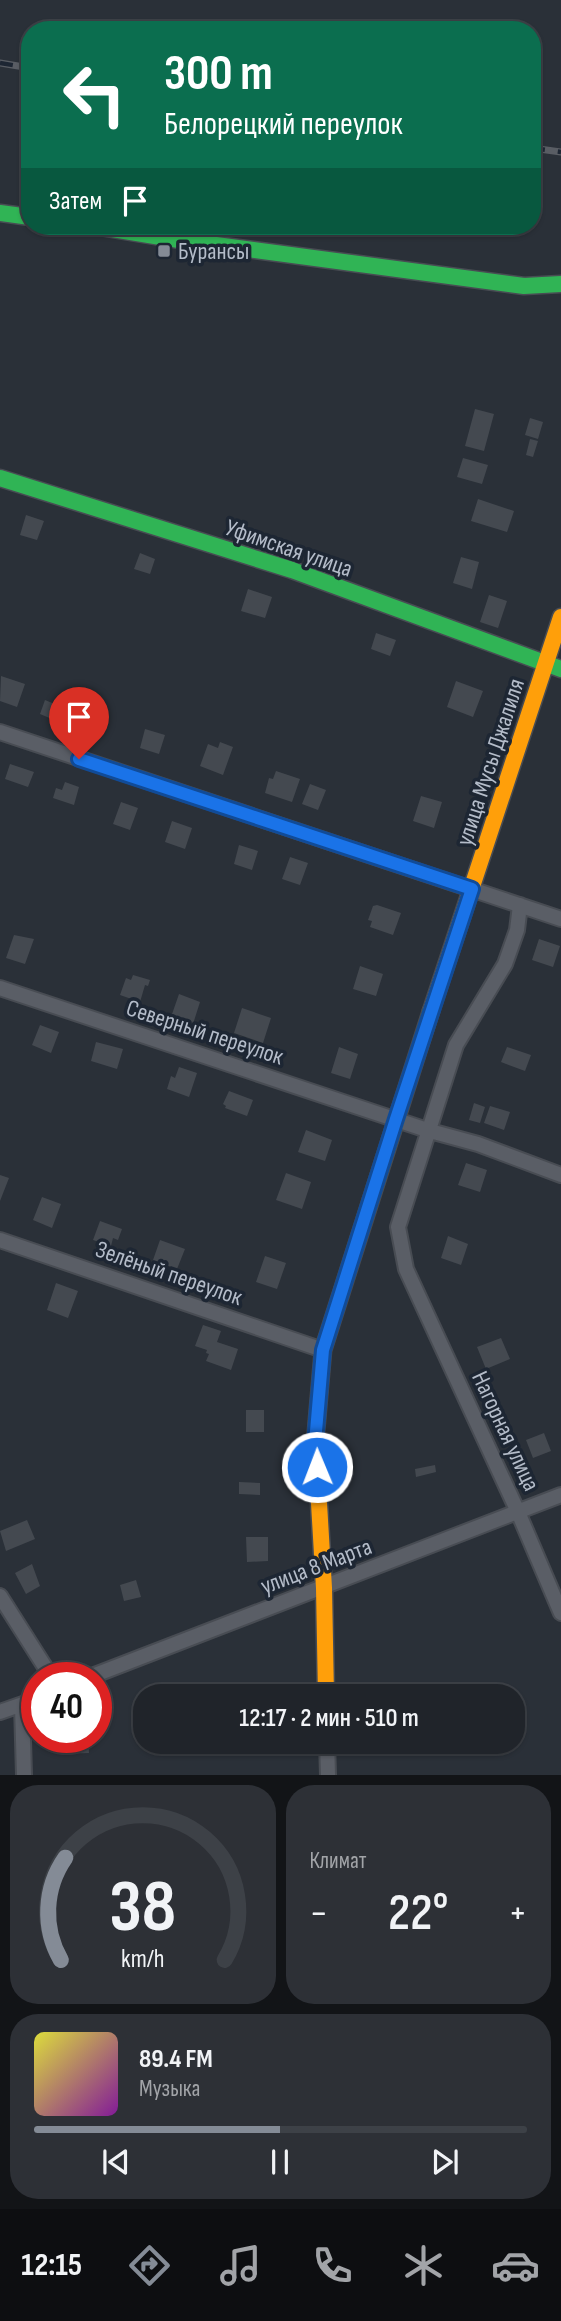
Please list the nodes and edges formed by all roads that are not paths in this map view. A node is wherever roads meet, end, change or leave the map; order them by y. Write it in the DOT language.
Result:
graph roads {
  1 [pos="0,214"];
  2 [pos="21,216"];
  3 [pos="149,235"];
  4 [pos="561,284"];
  5 [pos="0,478"];
  6 [pos="561,617"];
  7 [pos="553,667"];
  8 [pos="0,732"];
  9 [pos="472,889"];
  10 [pos="520,905"];
  11 [pos="561,919"];
  12 [pos="0,988"];
  13 [pos="396,1119"];
  14 [pos="430,1131"];
  15 [pos="561,1175"];
  16 [pos="0,1240"];
  17 [pos="323,1350"];
  18 [pos="561,1495"];
  19 [pos="518,1512"];
  20 [pos="324,1588"];
  21 [pos="0,1596"];
  22 [pos="561,1613"];
  23 [pos="42,1662"];
  24 [pos="112,1669"];
  25 [pos="326,1684"];
  26 [pos="21,1705"];
  27 [pos="0,1712"];
  28 [pos="23,1753"];
  29 [pos="327,1754"];
  30 [pos="24,1775"];
  31 [pos="328,1775"];
  1 -- 2 [label="street"];
  3 -- 4 [label="street"];
  5 -- 7 [label="street, Уфимская улица"];
  6 -- 7 [label="street, улица Мусы Джалиля"];
  7 -- 9 [label="street, улица Мусы Джалиля"];
  8 -- 9 [label="street"];
  9 -- 10 [label="street"];
  9 -- 13 [label="street, улица Мусы Джалиля"];
  10 -- 11 [label="street"];
  10 -- 14 [label="street, Нагорная улица"];
  12 -- 13 [label="street, Северный переулок"];
  13 -- 14 [label="street, Северный переулок"];
  13 -- 17 [label="street, улица Мусы Джалиля"];
  14 -- 15 [label="street, Северный переулок"];
  14 -- 19 [label="street, Нагорная улица"];
  16 -- 17 [label="street, Зелёный переулок"];
  17 -- 20 [label="street, улица Мусы Джалиля"];
  18 -- 19 [label="street, улица 8 Марта"];
  19 -- 20 [label="street, улица 8 Марта"];
  19 -- 22 [label="street, Нагорная улица"];
  20 -- 24 [label="street, улица 8 Марта"];
  20 -- 25 [label="street, улица Мусы Джалиля"];
  21 -- 23 [label="street"];
  26 -- 27 [label="street"];
  28 -- 30 [label="street"];
  29 -- 31 [label="street"];
}
